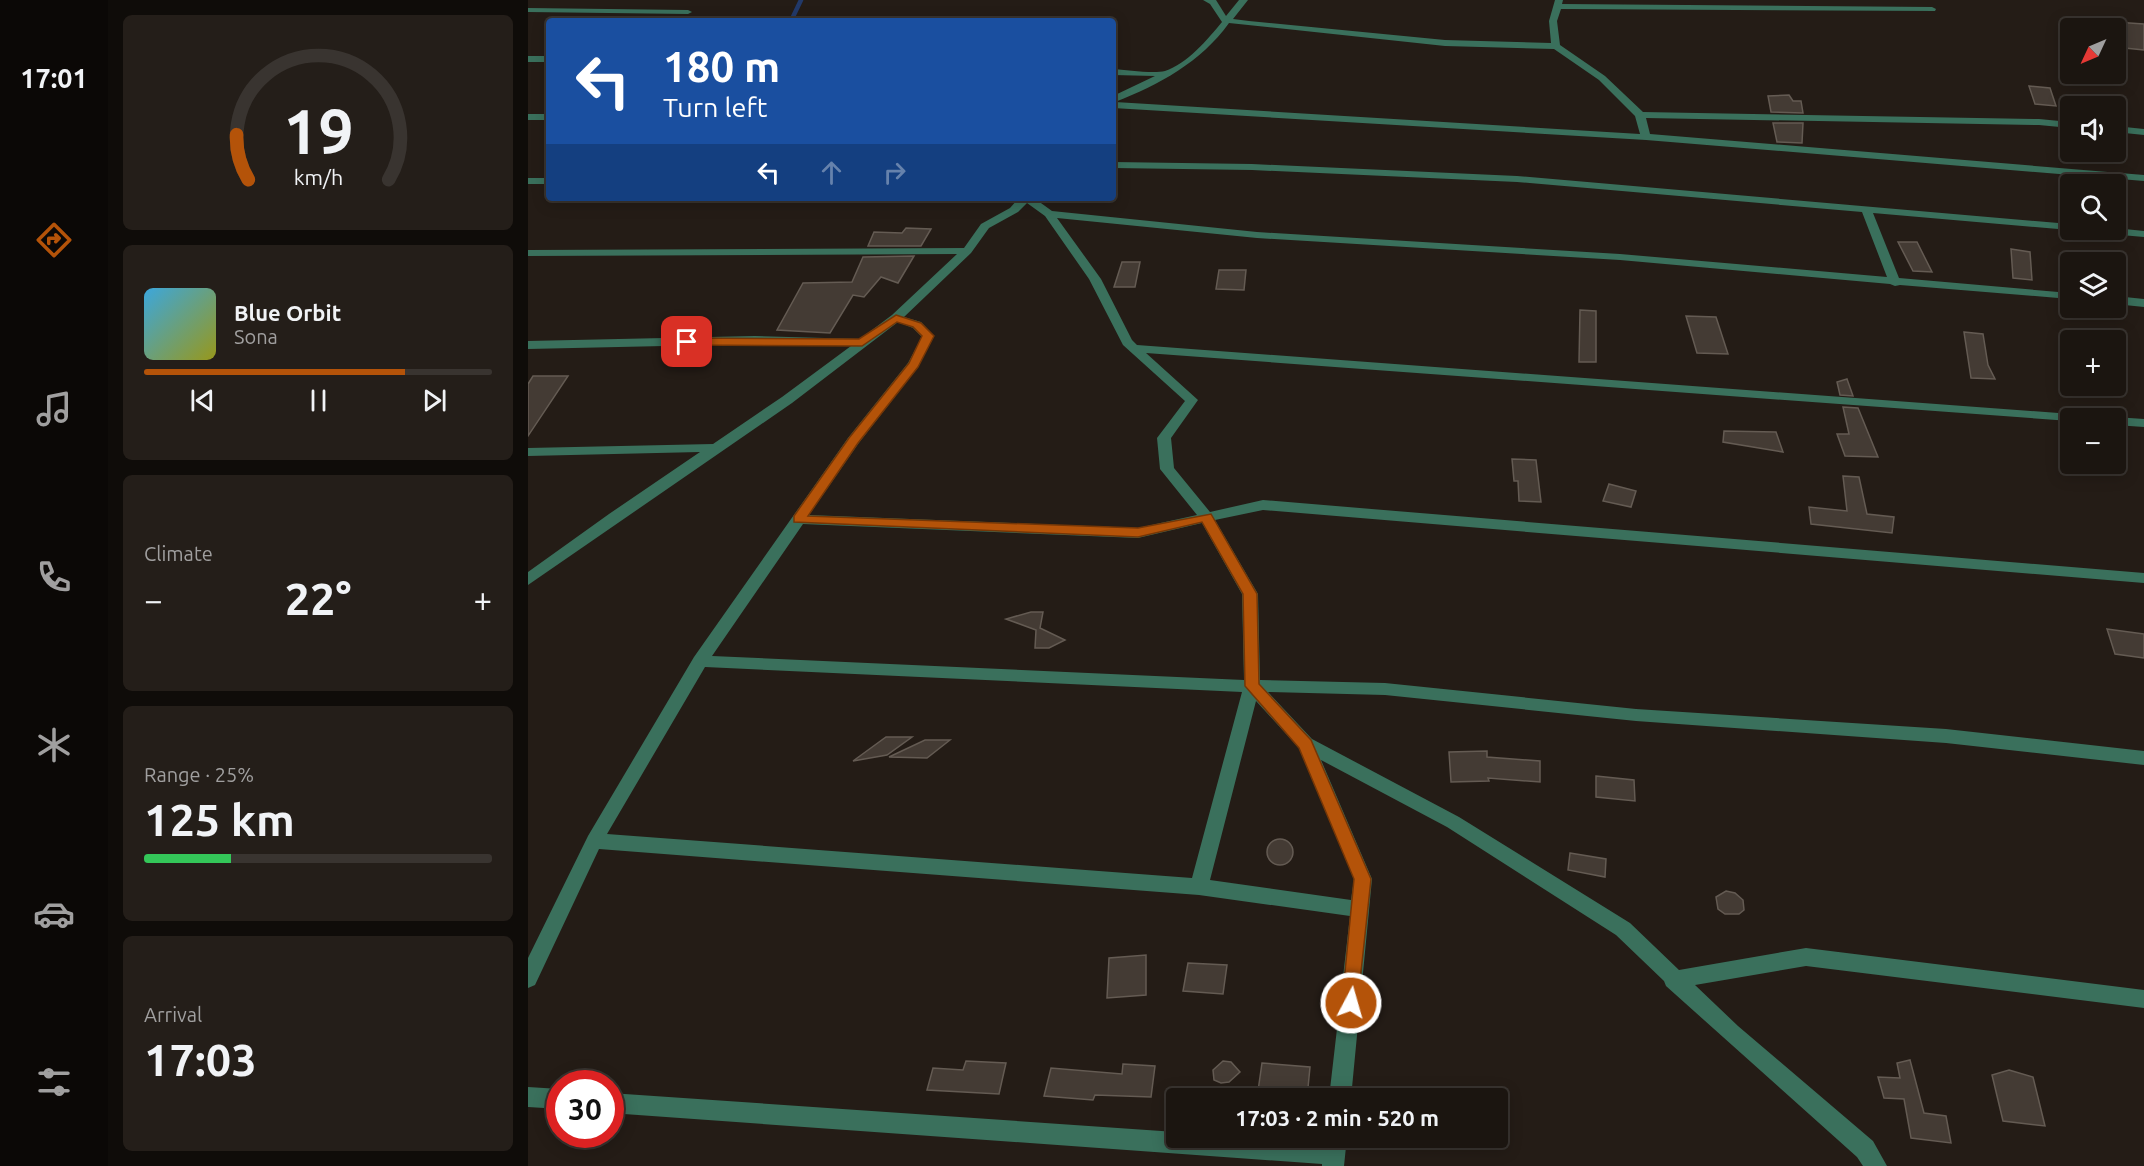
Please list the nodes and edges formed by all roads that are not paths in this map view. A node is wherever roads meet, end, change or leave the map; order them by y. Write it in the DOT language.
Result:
graph roads {
  1 [pos="1207,0"];
  2 [pos="1244,0"];
  3 [pos="1557,3"];
  4 [pos="1932,9"];
  5 [pos="528,10"];
  6 [pos="688,12"];
  7 [pos="1225,20"];
  8 [pos="1556,46"];
  9 [pos="528,59"];
  10 [pos="546,59"];
  11 [pos="1116,72"];
  12 [pos="1166,74"];
  13 [pos="1116,99"];
  14 [pos="1116,105"];
  15 [pos="1640,115"];
  16 [pos="528,117"];
  17 [pos="546,117"];
  18 [pos="2060,124"];
  19 [pos="2126,130"];
  20 [pos="2144,132"];
  21 [pos="1646,137"];
  22 [pos="1116,165"];
  23 [pos="2144,178"];
  24 [pos="546,181"];
  25 [pos="528,182"];
  26 [pos="1023,201"];
  27 [pos="1030,201"];
  28 [pos="1866,208"];
  29 [pos="1049,214"];
  30 [pos="2060,226"];
  31 [pos="2126,232"];
  32 [pos="2144,234"];
  33 [pos="967,250"];
  34 [pos="528,253"];
  35 [pos="1895,283"];
  36 [pos="2060,295"];
  37 [pos="2126,301"];
  38 [pos="2144,303"];
  39 [pos="896,318"];
  40 [pos="862,343"];
  41 [pos="528,345"];
  42 [pos="1132,348"];
  43 [pos="2060,417"];
  44 [pos="2126,422"];
  45 [pos="2144,423"];
  46 [pos="714,448"];
  47 [pos="528,452"];
  48 [pos="1206,517"];
  49 [pos="798,519"];
  50 [pos="2144,578"];
  51 [pos="528,580"];
  52 [pos="700,660"];
  53 [pos="1252,686"];
  54 [pos="1306,744"];
  55 [pos="2144,758"];
  56 [pos="594,841"];
  57 [pos="1199,887"];
  58 [pos="1361,909"];
  59 [pos="528,979"];
  60 [pos="1673,980"];
  61 [pos="2144,999"];
  62 [pos="1341,1088"];
  63 [pos="528,1097"];
  64 [pos="546,1098"];
  65 [pos="624,1104"];
  66 [pos="1334,1152"];
  67 [pos="1876,1166"];
  1 -- 7 [label="street"];
  2 -- 7 [label="street"];
  3 -- 4 [label="street"];
  3 -- 8 [label="street"];
  5 -- 6 [label="street"];
  7 -- 8 [label="street"];
  7 -- 12 [label="street"];
  8 -- 15 [label="street"];
  9 -- 10 [label="street"];
  11 -- 12 [label="street"];
  12 -- 13 [label="street"];
  14 -- 21 [label="street"];
  15 -- 18 [label="street"];
  15 -- 21 [label="street"];
  16 -- 17 [label="street"];
  19 -- 20 [label="street"];
  21 -- 23 [label="street"];
  22 -- 28 [label="street"];
  24 -- 25 [label="street"];
  26 -- 33 [label="street"];
  27 -- 29 [label="street"];
  28 -- 30 [label="street"];
  28 -- 35 [label="street"];
  29 -- 35 [label="street"];
  29 -- 42 [label="street"];
  31 -- 32 [label="street"];
  33 -- 34 [label="street"];
  33 -- 39 [label="street"];
  35 -- 36 [label="street"];
  37 -- 38 [label="street"];
  39 -- 40 [label="street"];
  39 -- 49 [label="street"];
  40 -- 41 [label="street"];
  40 -- 46 [label="street"];
  42 -- 43 [label="street"];
  42 -- 48 [label="street"];
  44 -- 45 [label="street"];
  46 -- 47 [label="street"];
  46 -- 51 [label="street"];
  48 -- 49 [label="street"];
  48 -- 50 [label="street"];
  48 -- 53 [label="street"];
  49 -- 52 [label="street"];
  52 -- 53 [label="street"];
  52 -- 56 [label="street"];
  53 -- 54 [label="street"];
  53 -- 55 [label="street"];
  53 -- 57 [label="street"];
  54 -- 58 [label="street"];
  54 -- 60 [label="street"];
  56 -- 57 [label="street"];
  56 -- 59 [label="street"];
  57 -- 58 [label="street"];
  58 -- 62 [label="street"];
  60 -- 61 [label="street"];
  60 -- 67 [label="street"];
  63 -- 64 [label="street"];
  65 -- 66 [label="street"];
}
